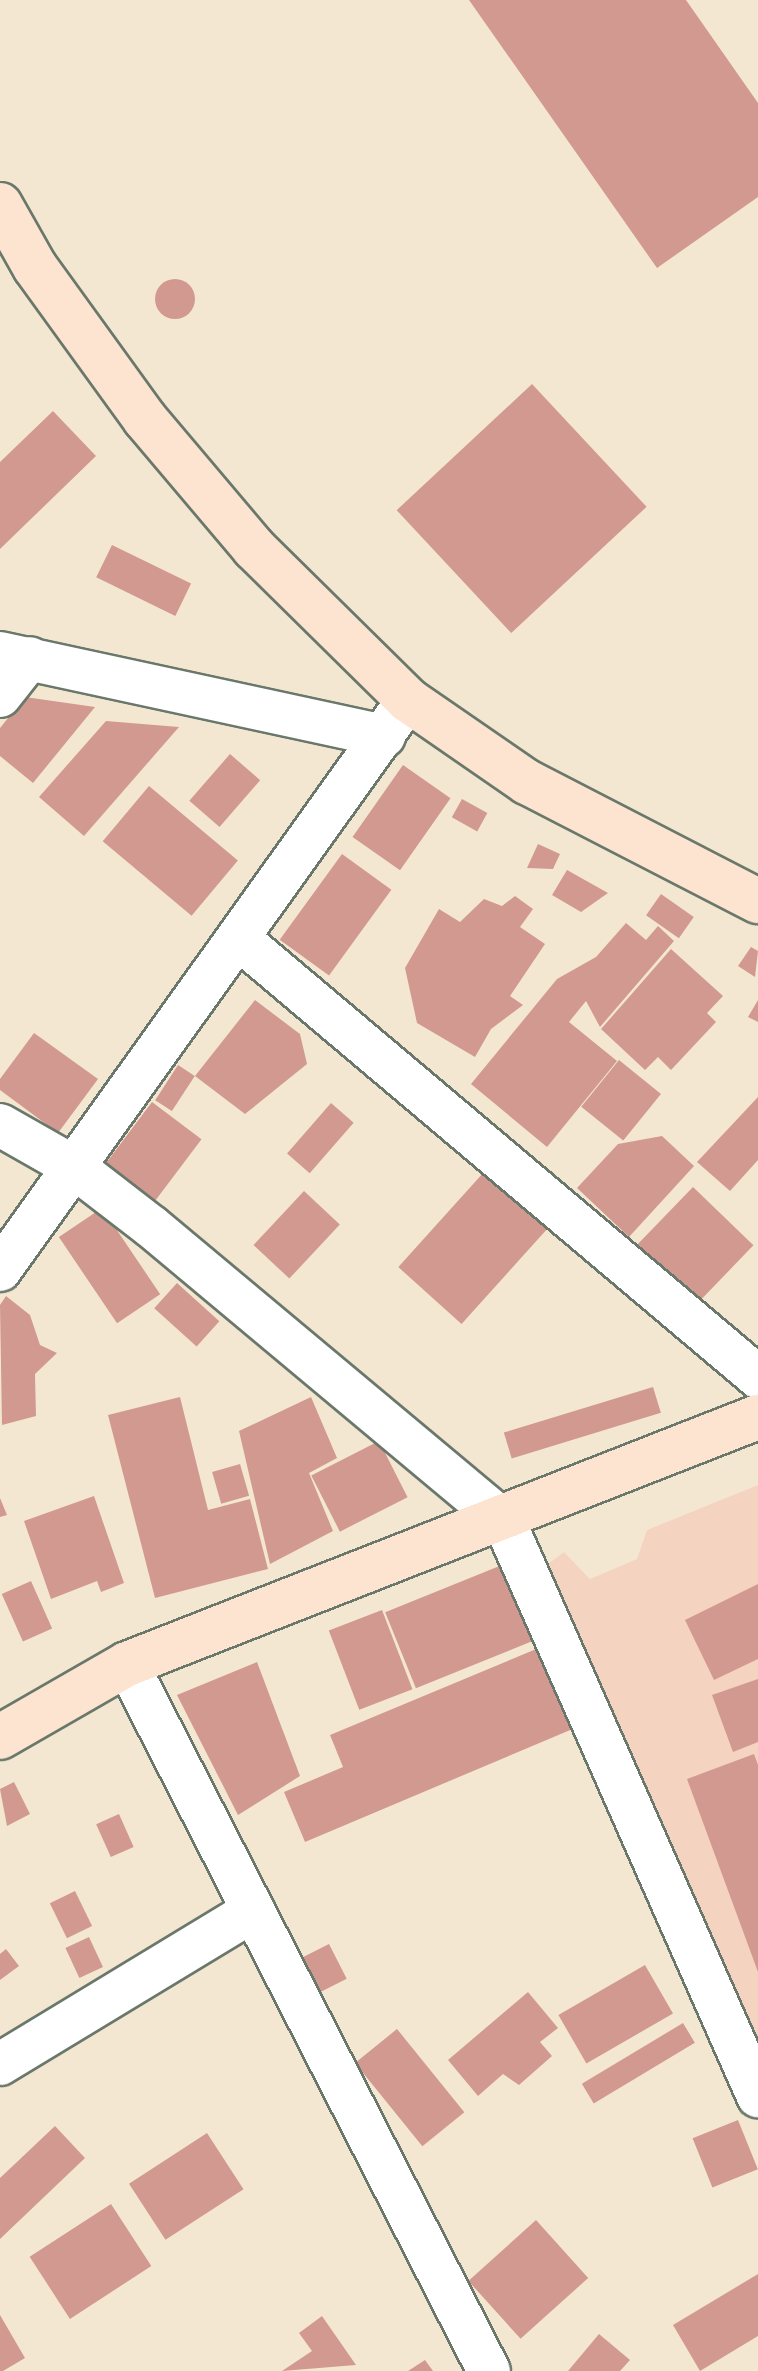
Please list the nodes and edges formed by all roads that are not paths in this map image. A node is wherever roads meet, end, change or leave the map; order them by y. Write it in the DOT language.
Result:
graph roads {
  1 [pos="0,205"];
  2 [pos="15,655"];
  3 [pos="0,696"];
  4 [pos="408,700"];
  5 [pos="384,736"];
  6 [pos="758,901"];
  7 [pos="238,938"];
  8 [pos="0,1125"];
  9 [pos="74,1167"];
  10 [pos="0,1270"];
  11 [pos="758,1377"];
  12 [pos="758,1417"];
  13 [pos="504,1521"];
  14 [pos="127,1664"];
  15 [pos="0,1737"];
  16 [pos="253,1911"];
  17 [pos="0,2064"];
  18 [pos="758,2096"];
  19 [pos="489,2371"];
  1 -- 4 [label="street"];
  2 -- 3 [label="street"];
  2 -- 5 [label="street"];
  4 -- 5 [label="street"];
  4 -- 6 [label="street"];
  5 -- 7 [label="street"];
  7 -- 9 [label="street"];
  7 -- 11 [label="street"];
  8 -- 9 [label="street"];
  9 -- 10 [label="street"];
  9 -- 13 [label="street"];
  12 -- 13 [label="street"];
  13 -- 14 [label="street"];
  13 -- 18 [label="street"];
  14 -- 15 [label="street"];
  14 -- 16 [label="street"];
  16 -- 17 [label="street"];
  16 -- 19 [label="street"];
}
